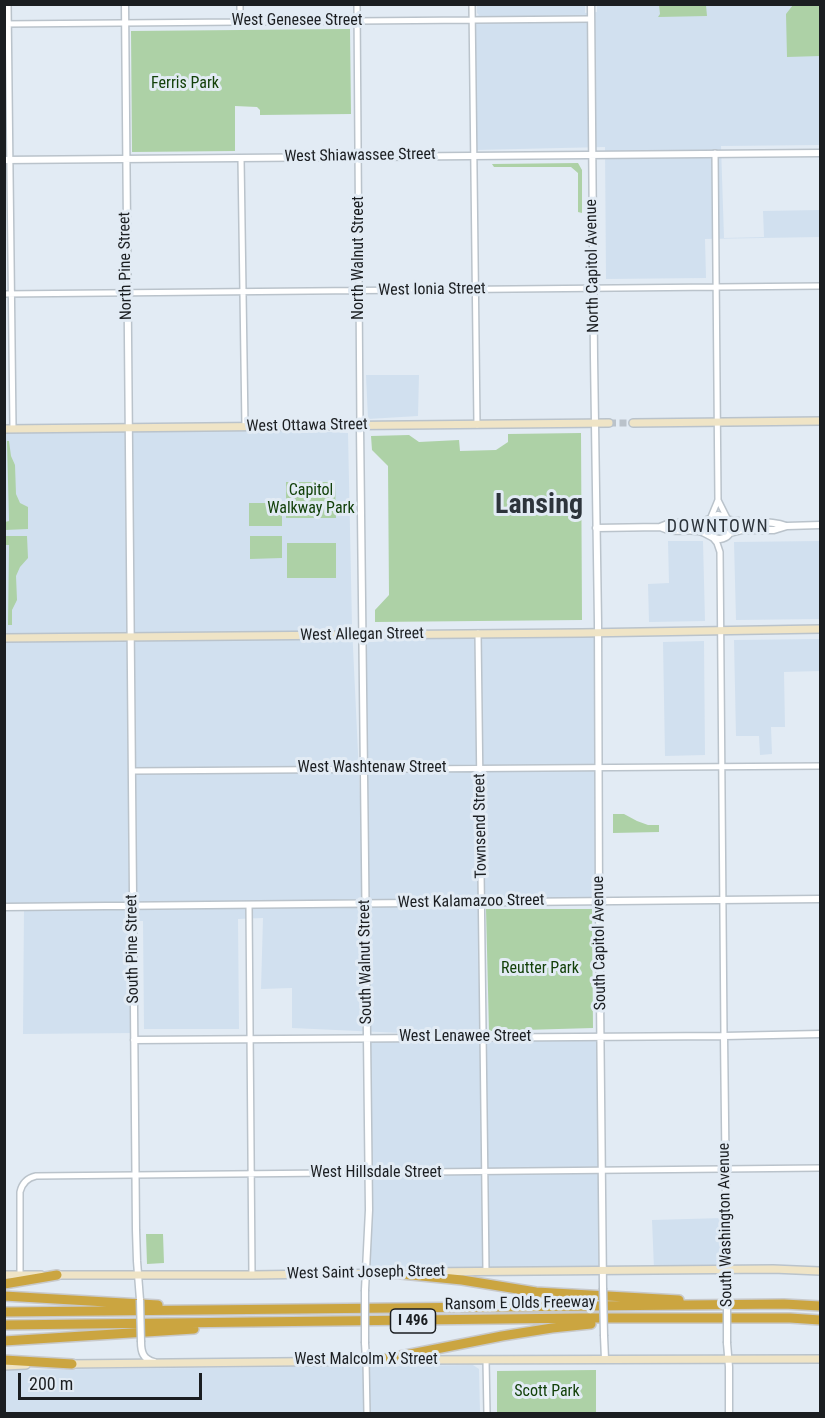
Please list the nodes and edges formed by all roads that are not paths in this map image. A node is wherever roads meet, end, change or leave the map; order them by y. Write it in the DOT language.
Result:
graph roads {
  1 [pos="8,4"];
  2 [pos="125,4"];
  3 [pos="240,4"];
  4 [pos="357,4"];
  5 [pos="472,4"];
  6 [pos="591,4"];
  7 [pos="590,19"];
  8 [pos="472,20"];
  9 [pos="357,21"];
  10 [pos="240,22"];
  11 [pos="125,23"];
  12 [pos="6,24"];
  13 [pos="715,153"];
  14 [pos="820,153"];
  15 [pos="592,154"];
  16 [pos="474,155"];
  17 [pos="358,156"];
  18 [pos="241,158"];
  19 [pos="7,160"];
  20 [pos="125,160"];
  21 [pos="820,286"];
  22 [pos="716,287"];
  23 [pos="594,289"];
  24 [pos="475,290"];
  25 [pos="359,291"];
  26 [pos="243,292"];
  27 [pos="127,293"];
  28 [pos="8,294"];
  29 [pos="820,421"];
  30 [pos="718,422"];
  31 [pos="595,423"];
  32 [pos="609,423"];
  33 [pos="633,423"];
  34 [pos="477,424"];
  35 [pos="360,426"];
  36 [pos="245,427"];
  37 [pos="128,428"];
  38 [pos="4,429"];
  39 [pos="13,429"];
  40 [pos="718,500"];
  41 [pos="361,511"];
  42 [pos="711,518"];
  43 [pos="728,519"];
  44 [pos="820,525"];
  45 [pos="787,526"];
  46 [pos="660,527"];
  47 [pos="129,528"];
  48 [pos="596,528"];
  49 [pos="728,535"];
  50 [pos="712,536"];
  51 [pos="720,552"];
  52 [pos="820,629"];
  53 [pos="720,631"];
  54 [pos="598,632"];
  55 [pos="478,633"];
  56 [pos="362,634"];
  57 [pos="131,637"];
  58 [pos="4,638"];
  59 [pos="598,766"];
  60 [pos="721,766"];
  61 [pos="820,766"];
  62 [pos="363,768"];
  63 [pos="480,768"];
  64 [pos="132,771"];
  65 [pos="723,899"];
  66 [pos="820,899"];
  67 [pos="599,901"];
  68 [pos="481,902"];
  69 [pos="249,904"];
  70 [pos="365,904"];
  71 [pos="132,906"];
  72 [pos="4,907"];
  73 [pos="820,1034"];
  74 [pos="601,1036"];
  75 [pos="724,1036"];
  76 [pos="483,1037"];
  77 [pos="367,1038"];
  78 [pos="250,1039"];
  79 [pos="134,1040"];
  80 [pos="820,1168"];
  81 [pos="725,1169"];
  82 [pos="603,1171"];
  83 [pos="485,1172"];
  84 [pos="368,1173"];
  85 [pos="251,1174"];
  86 [pos="136,1175"];
  87 [pos="486,1270"];
  88 [pos="727,1270"];
  89 [pos="603,1271"];
  90 [pos="820,1271"];
  91 [pos="392,1273"];
  92 [pos="366,1274"];
  93 [pos="4,1275"];
  94 [pos="20,1275"];
  95 [pos="57,1275"];
  96 [pos="139,1275"];
  97 [pos="252,1275"];
  98 [pos="4,1284"];
  99 [pos="4,1296"];
  100 [pos="784,1304"];
  101 [pos="820,1306"];
  102 [pos="277,1309"];
  103 [pos="4,1312"];
  104 [pos="690,1318"];
  105 [pos="820,1321"];
  106 [pos="293,1322"];
  107 [pos="4,1325"];
  108 [pos="4,1341"];
  109 [pos="728,1358"];
  110 [pos="605,1359"];
  111 [pos="820,1359"];
  112 [pos="4,1360"];
  113 [pos="370,1360"];
  114 [pos="486,1360"];
  115 [pos="155,1362"];
  116 [pos="72,1364"];
  117 [pos="4,1366"];
  118 [pos="367,1413"];
  119 [pos="487,1413"];
  120 [pos="729,1413"];
  1 -- 12 [label="street"];
  2 -- 11 [label="street, North Pine Street"];
  3 -- 10 [label="street"];
  4 -- 9 [label="street, North Walnut Street"];
  5 -- 8 [label="street"];
  6 -- 7 [label="street, North Capitol Avenue"];
  7 -- 8 [label="street, West Genesee Street"];
  7 -- 15 [label="street, North Capitol Avenue"];
  8 -- 9 [label="street, West Genesee Street"];
  8 -- 16 [label="street"];
  9 -- 10 [label="street, West Genesee Street"];
  9 -- 17 [label="street, North Walnut Street"];
  10 -- 11 [label="street, West Genesee Street"];
  11 -- 12 [label="street, West Genesee Street"];
  11 -- 20 [label="street, North Pine Street"];
  12 -- 19 [label="street"];
  13 -- 14 [label="street, West Shiawassee Street"];
  13 -- 15 [label="street, West Shiawassee Street"];
  13 -- 22 [label="street"];
  15 -- 16 [label="street, West Shiawassee Street"];
  15 -- 23 [label="street, North Capitol Avenue"];
  16 -- 17 [label="street, West Shiawassee Street"];
  16 -- 24 [label="street"];
  17 -- 18 [label="street, West Shiawassee Street"];
  17 -- 25 [label="street, North Walnut Street"];
  18 -- 20 [label="street, West Shiawassee Street"];
  18 -- 26 [label="street"];
  19 -- 20 [label="street, West Shiawassee Street"];
  19 -- 28 [label="street"];
  20 -- 27 [label="street, North Pine Street"];
  21 -- 22 [label="street, West Ionia Street"];
  22 -- 23 [label="street, West Ionia Street"];
  22 -- 30 [label="street"];
  23 -- 24 [label="street, West Ionia Street"];
  23 -- 31 [label="street, North Capitol Avenue"];
  24 -- 25 [label="street, West Ionia Street"];
  24 -- 34 [label="street"];
  25 -- 26 [label="street, West Ionia Street"];
  25 -- 35 [label="street, North Walnut Street"];
  26 -- 27 [label="street, West Ionia Street"];
  26 -- 36 [label="street"];
  27 -- 28 [label="street, West Ionia Street"];
  27 -- 37 [label="street, North Pine Street"];
  28 -- 39 [label="street"];
  29 -- 30 [label="main road"];
  30 -- 33 [label="main road"];
  30 -- 40 [label="street"];
  31 -- 32 [label="main road, West Ottawa Street"];
  31 -- 34 [label="main road, West Ottawa Street"];
  31 -- 48 [label="street, North Capitol Avenue"];
  34 -- 35 [label="main road, West Ottawa Street"];
  35 -- 36 [label="main road, West Ottawa Street"];
  35 -- 41 [label="street, North Walnut Street"];
  36 -- 37 [label="main road, West Ottawa Street"];
  37 -- 39 [label="main road, West Ottawa Street"];
  37 -- 47 [label="street, North Pine Street"];
  38 -- 39 [label="main road, West Ottawa Street"];
  40 -- 42 [label="street"];
  40 -- 43 [label="street"];
  41 -- 56 [label="street, South Walnut Street"];
  42 -- 43 [label="street"];
  42 -- 46 [label="street"];
  42 -- 50 [label="street"];
  43 -- 45 [label="street"];
  43 -- 49 [label="street"];
  44 -- 45 [label="street"];
  45 -- 49 [label="street"];
  46 -- 48 [label="street"];
  46 -- 50 [label="street"];
  47 -- 57 [label="street, South Pine Street"];
  48 -- 54 [label="street, South Capitol Avenue"];
  49 -- 50 [label="street"];
  49 -- 51 [label="street"];
  50 -- 51 [label="street"];
  51 -- 53 [label="street"];
  52 -- 53 [label="main road, West Allegan Street"];
  53 -- 54 [label="main road, West Allegan Street"];
  53 -- 60 [label="street"];
  54 -- 55 [label="main road, West Allegan Street"];
  54 -- 59 [label="street, South Capitol Avenue"];
  55 -- 56 [label="main road, West Allegan Street"];
  55 -- 63 [label="street, Townsend Street"];
  56 -- 57 [label="main road, West Allegan Street"];
  56 -- 62 [label="street, South Walnut Street"];
  57 -- 58 [label="main road, West Allegan Street"];
  57 -- 64 [label="street, South Pine Street"];
  59 -- 60 [label="street, West Washtenaw Street"];
  59 -- 63 [label="street, West Washtenaw Street"];
  59 -- 67 [label="street, South Capitol Avenue"];
  60 -- 61 [label="street, West Washtenaw Street"];
  60 -- 65 [label="street"];
  62 -- 63 [label="street, West Washtenaw Street"];
  62 -- 64 [label="street, West Washtenaw Street"];
  62 -- 70 [label="street, South Walnut Street"];
  63 -- 68 [label="street, Townsend Street"];
  64 -- 71 [label="street, South Pine Street"];
  65 -- 66 [label="street, West Kalamazoo Street"];
  65 -- 67 [label="street, West Kalamazoo Street"];
  65 -- 75 [label="street"];
  67 -- 68 [label="street, West Kalamazoo Street"];
  67 -- 74 [label="street, South Capitol Avenue"];
  68 -- 70 [label="street, West Kalamazoo Street"];
  68 -- 76 [label="street, Townsend Street"];
  69 -- 70 [label="street, West Kalamazoo Street"];
  69 -- 71 [label="street, West Kalamazoo Street"];
  69 -- 78 [label="street"];
  70 -- 77 [label="street, South Walnut Street"];
  71 -- 72 [label="street, West Kalamazoo Street"];
  71 -- 79 [label="street, South Pine Street"];
  73 -- 75 [label="street, West Lenawee Street"];
  74 -- 75 [label="street, West Lenawee Street"];
  74 -- 76 [label="street, West Lenawee Street"];
  74 -- 82 [label="street, South Capitol Avenue"];
  75 -- 81 [label="street, South Washington Avenue"];
  76 -- 77 [label="street, West Lenawee Street"];
  76 -- 83 [label="street, Townsend Street"];
  77 -- 78 [label="street, West Lenawee Street"];
  77 -- 84 [label="street, South Walnut Street"];
  78 -- 79 [label="street, West Lenawee Street"];
  78 -- 85 [label="street"];
  79 -- 86 [label="street, South Pine Street"];
  80 -- 81 [label="street, West Hillsdale Street"];
  81 -- 82 [label="street, West Hillsdale Street"];
  81 -- 88 [label="street, South Washington Avenue"];
  82 -- 83 [label="street, West Hillsdale Street"];
  82 -- 89 [label="street, South Capitol Avenue"];
  83 -- 84 [label="street, West Hillsdale Street"];
  83 -- 87 [label="street, Townsend Street"];
  84 -- 85 [label="street, West Hillsdale Street"];
  84 -- 92 [label="street, South Walnut Street"];
  85 -- 86 [label="street, West Hillsdale Street"];
  85 -- 97 [label="street"];
  86 -- 94 [label="street, West Hillsdale Street"];
  86 -- 96 [label="street, South Pine Street"];
  87 -- 89 [label="main road, West Saint Joseph Street"];
  87 -- 91 [label="main road, West Saint Joseph Street"];
  88 -- 89 [label="main road, West Saint Joseph Street"];
  88 -- 90 [label="main road, West Saint Joseph Street"];
  88 -- 109 [label="street, South Washington Avenue, bridge"];
  89 -- 110 [label="street, South Capitol Avenue, bridge"];
  91 -- 92 [label="main road, West Saint Joseph Street"];
  91 -- 100 [label="highway"];
  92 -- 97 [label="main road, West Saint Joseph Street"];
  92 -- 113 [label="street, South Walnut Street, bridge"];
  93 -- 94 [label="main road, West Saint Joseph Street"];
  94 -- 95 [label="main road, West Saint Joseph Street"];
  95 -- 96 [label="main road, West Saint Joseph Street"];
  95 -- 98 [label="highway"];
  96 -- 97 [label="main road, West Saint Joseph Street"];
  96 -- 115 [label="street, South Pine Street, bridge"];
  99 -- 102 [label="highway"];
  100 -- 101 [label="highway, Ransom E Olds Freeway / I 496"];
  100 -- 102 [label="highway, Ransom E Olds Freeway / I 496"];
  102 -- 103 [label="highway, Ransom E Olds Freeway / I 496"];
  104 -- 105 [label="highway, Ransom E Olds Freeway / I 496"];
  104 -- 106 [label="highway, Ransom E Olds Freeway / I 496"];
  104 -- 113 [label="highway"];
  106 -- 107 [label="highway, Ransom E Olds Freeway / I 496"];
  106 -- 108 [label="highway"];
  109 -- 110 [label="main road, West Malcolm X Street"];
  109 -- 111 [label="main road, West Malcolm X Street"];
  109 -- 120 [label="street, South Washington Avenue"];
  110 -- 114 [label="main road, West Malcolm X Street"];
  112 -- 116 [label="highway"];
  113 -- 114 [label="main road, West Malcolm X Street"];
  113 -- 115 [label="main road, West Malcolm X Street"];
  113 -- 118 [label="street, South Walnut Street"];
  114 -- 119 [label="street"];
  115 -- 116 [label="main road, West Malcolm X Street"];
  116 -- 117 [label="main road, West Malcolm X Street"];
}
